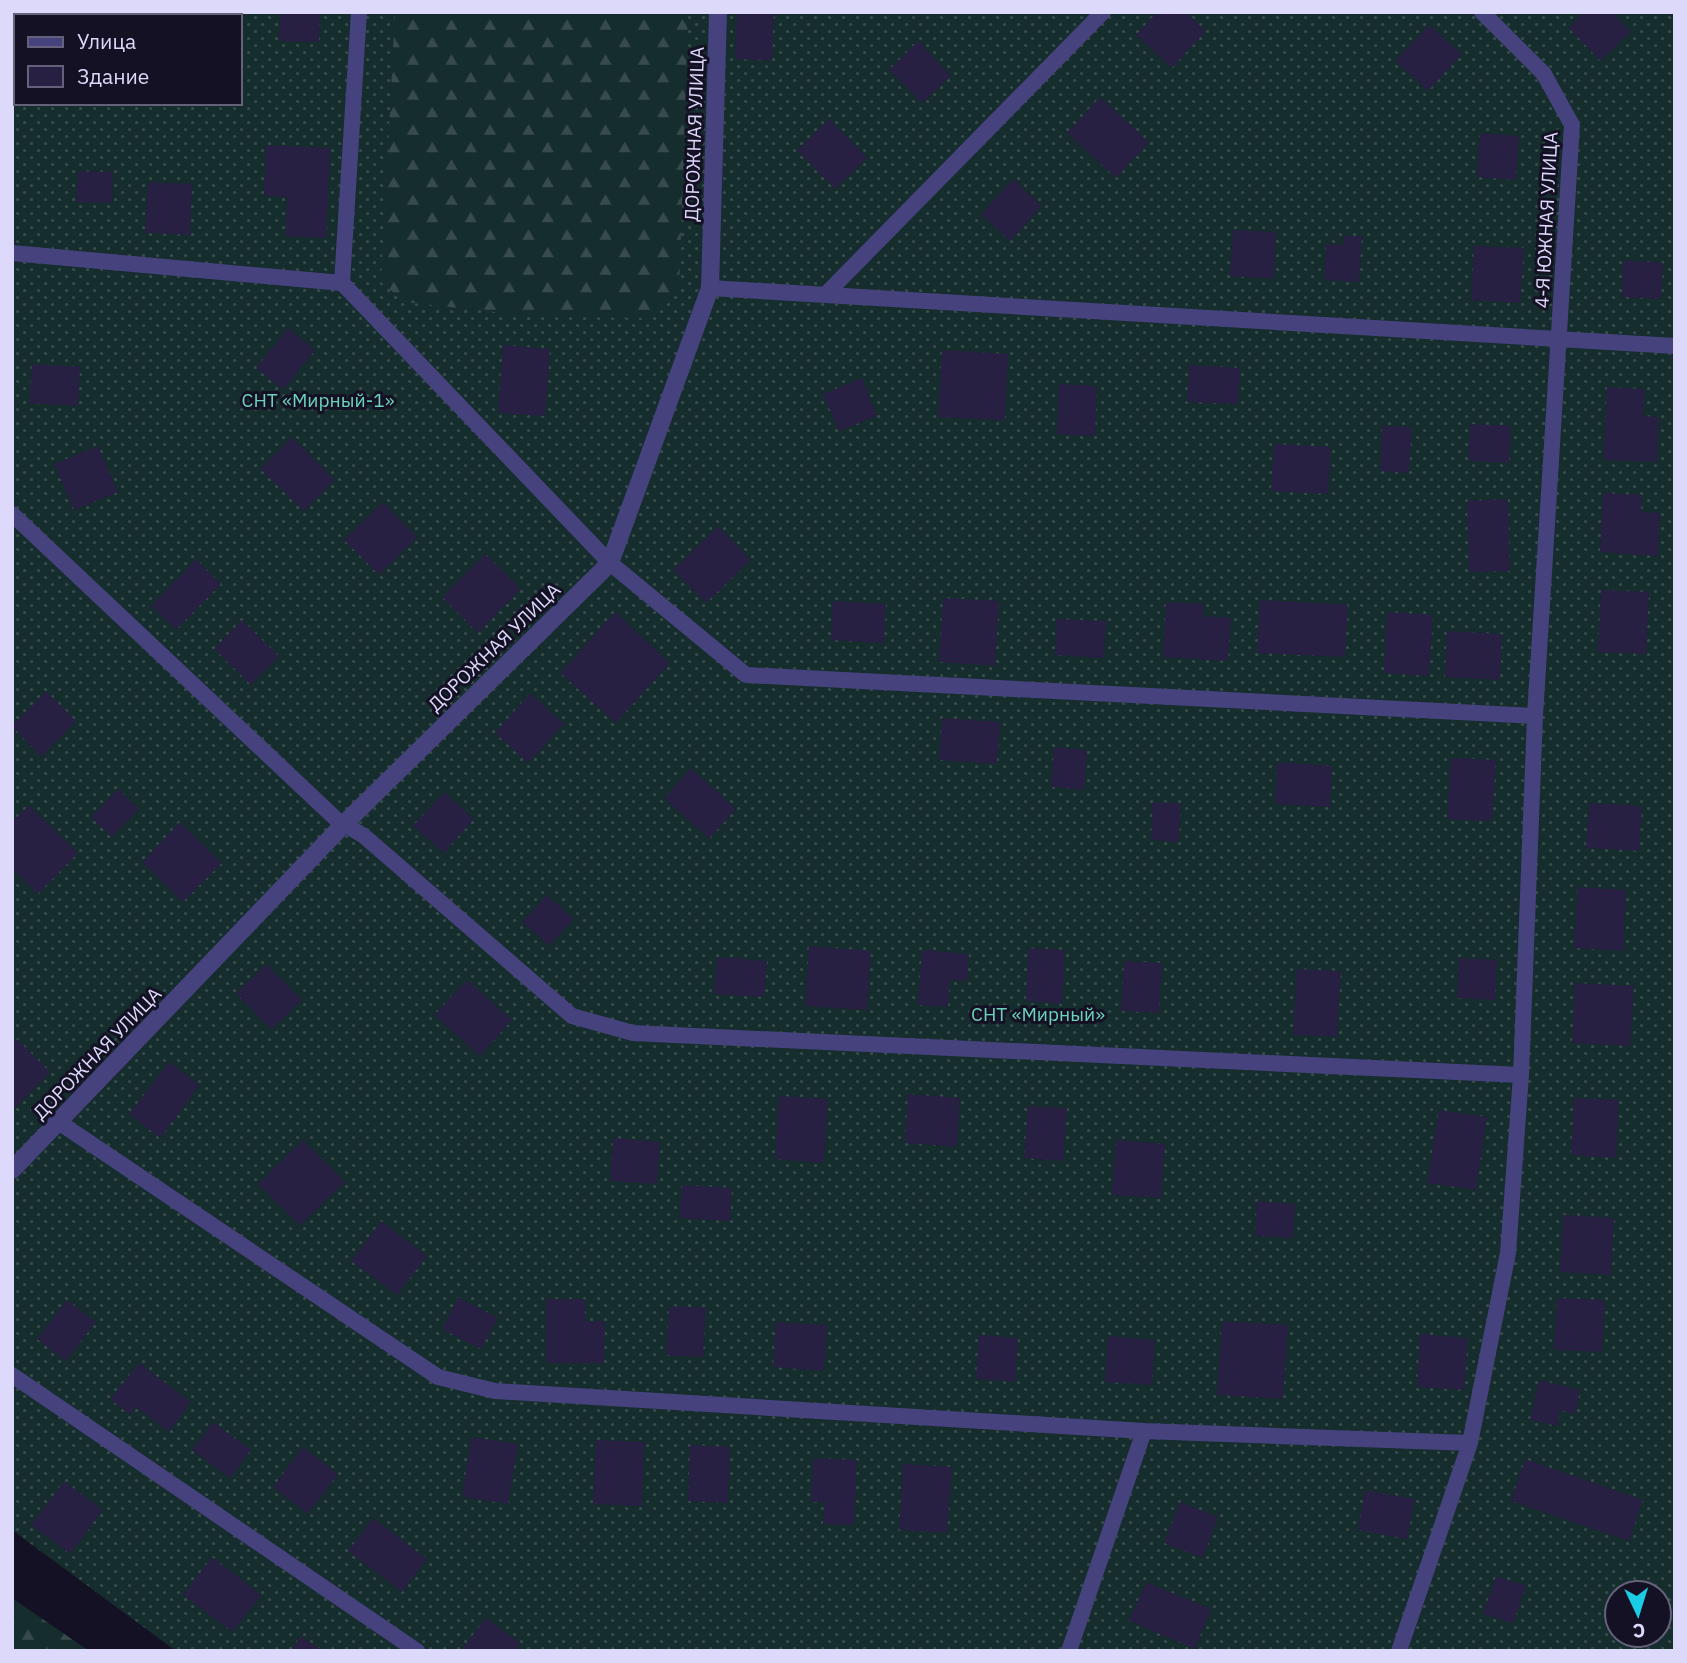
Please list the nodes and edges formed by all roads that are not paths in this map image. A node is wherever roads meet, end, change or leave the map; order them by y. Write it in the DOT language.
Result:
graph roads {
  1 [pos="359,12"];
  2 [pos="718,12"];
  3 [pos="1103,12"];
  4 [pos="1482,12"];
  5 [pos="12,253"];
  6 [pos="342,283"];
  7 [pos="710,288"];
  8 [pos="826,294"];
  9 [pos="1561,338"];
  10 [pos="1675,346"];
  11 [pos="12,514"];
  12 [pos="610,563"];
  13 [pos="1535,716"];
  14 [pos="344,824"];
  15 [pos="1521,1075"];
  16 [pos="60,1124"];
  17 [pos="15,1162"];
  18 [pos="12,1376"];
  19 [pos="1144,1431"];
  20 [pos="1470,1443"];
  21 [pos="417,1651"];
  22 [pos="1069,1651"];
  23 [pos="1399,1651"];
  1 -- 6 [label="lane"];
  2 -- 7 [label="street, ДОРОЖНАЯ УЛИЦА"];
  3 -- 8 [label="lane"];
  4 -- 9 [label="lane, 4-Я ЮЖНАЯ УЛИЦА"];
  5 -- 6 [label="lane"];
  6 -- 12 [label="lane"];
  7 -- 8 [label="lane"];
  7 -- 12 [label="street, ДОРОЖНАЯ УЛИЦА"];
  8 -- 9 [label="lane"];
  9 -- 10 [label="lane"];
  9 -- 13 [label="lane, 4-Я ЮЖНАЯ УЛИЦА"];
  11 -- 14 [label="lane"];
  12 -- 13 [label="lane"];
  12 -- 14 [label="street, ДОРОЖНАЯ УЛИЦА"];
  13 -- 15 [label="lane, 4-Я ЮЖНАЯ УЛИЦА"];
  14 -- 15 [label="lane"];
  14 -- 16 [label="street, ДОРОЖНАЯ УЛИЦА"];
  15 -- 20 [label="lane, 4-Я ЮЖНАЯ УЛИЦА"];
  16 -- 17 [label="street, ДОРОЖНАЯ УЛИЦА"];
  16 -- 19 [label="lane"];
  18 -- 21 [label="lane"];
  19 -- 20 [label="lane"];
  19 -- 22 [label="lane"];
  20 -- 23 [label="lane, 4-Я ЮЖНАЯ УЛИЦА"];
}
